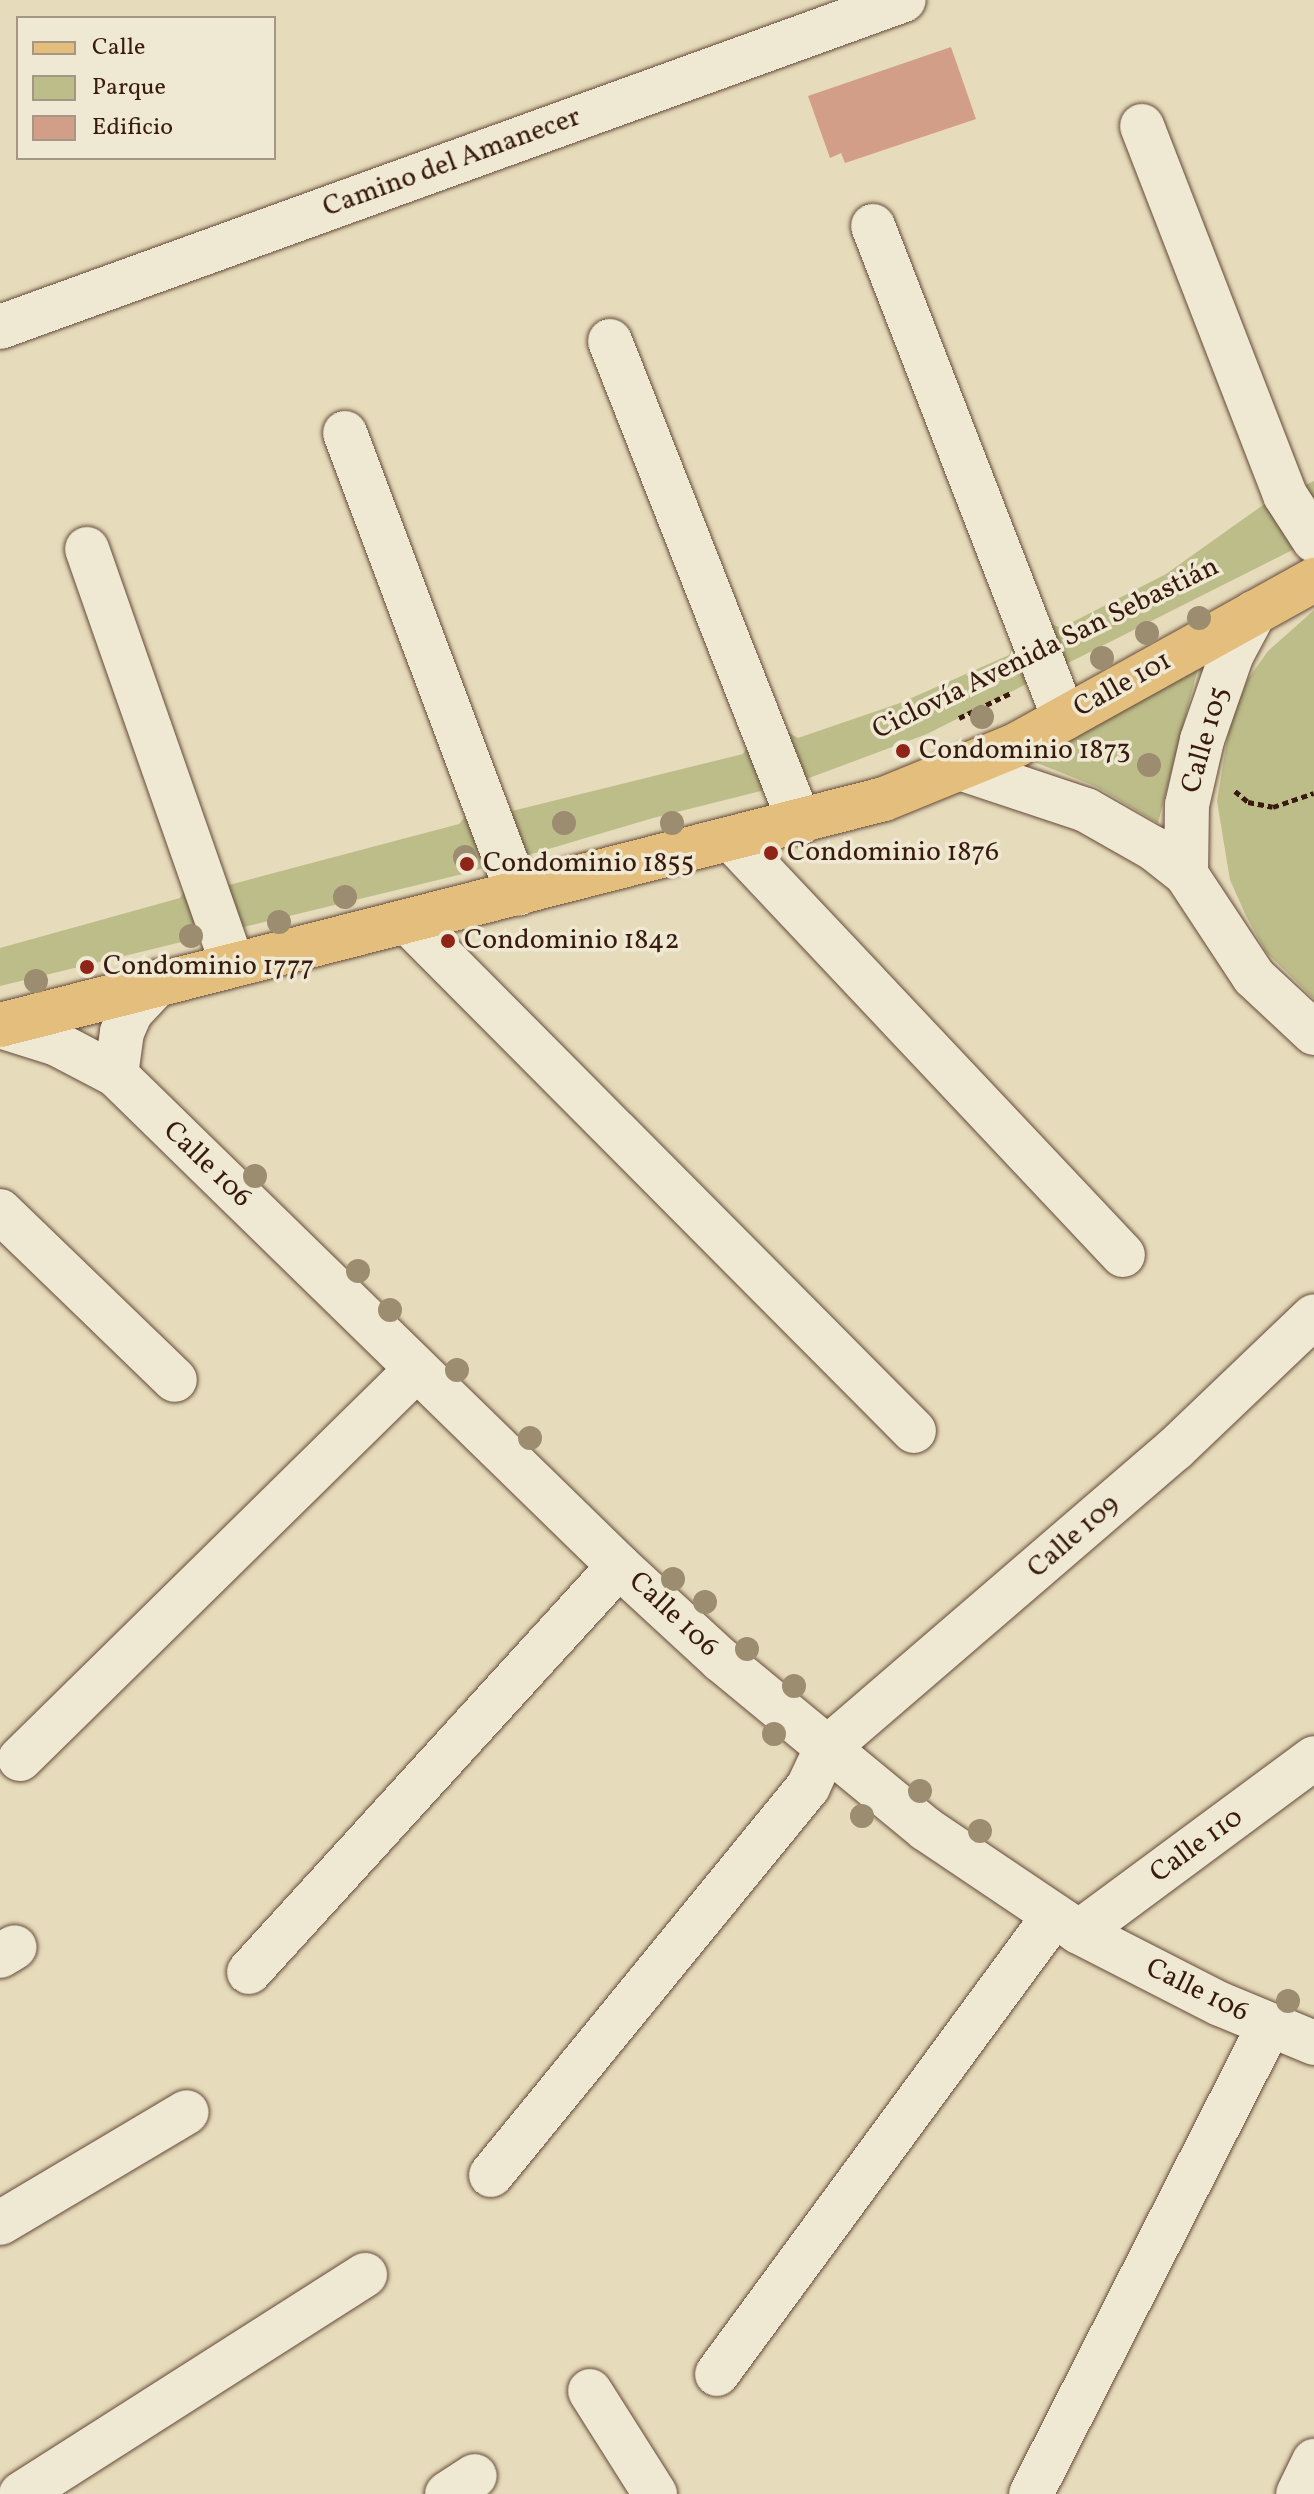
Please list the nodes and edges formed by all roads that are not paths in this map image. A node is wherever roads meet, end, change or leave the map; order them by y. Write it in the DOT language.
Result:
graph roads {
  1 [pos="904,0"];
  2 [pos="1142,126"];
  3 [pos="873,226"];
  4 [pos="0,327"];
  5 [pos="610,341"];
  6 [pos="345,433"];
  7 [pos="1314,540"];
  8 [pos="87,549"];
  9 [pos="1314,580"];
  10 [pos="1254,613"];
  11 [pos="1064,718"];
  12 [pos="963,769"];
  13 [pos="800,823"];
  14 [pos="732,840"];
  15 [pos="1186,874"];
  16 [pos="518,894"];
  17 [pos="407,921"];
  18 [pos="232,963"];
  19 [pos="160,981"];
  20 [pos="0,1025"];
  21 [pos="1314,1033"];
  22 [pos="116,1075"];
  23 [pos="0,1211"];
  24 [pos="1123,1255"];
  25 [pos="1314,1316"];
  26 [pos="416,1370"];
  27 [pos="175,1380"];
  28 [pos="914,1431"];
  29 [pos="619,1566"];
  30 [pos="826,1749"];
  31 [pos="1314,1758"];
  32 [pos="20,1759"];
  33 [pos="1066,1924"];
  34 [pos="249,1972"];
  35 [pos="1269,2026"];
  36 [pos="1314,2043"];
  37 [pos="187,2112"];
  38 [pos="491,2175"];
  39 [pos="0,2223"];
  40 [pos="365,2275"];
  41 [pos="717,2374"];
  42 [pos="590,2391"];
  43 [pos="1314,2461"];
  44 [pos="21,2494"];
  45 [pos="655,2494"];
  46 [pos="1031,2494"];
  47 [pos="1298,2494"];
  1 -- 4 [label="street, Camino del Amanecer"];
  2 -- 7 [label="street"];
  3 -- 11 [label="street"];
  5 -- 13 [label="street"];
  6 -- 16 [label="street"];
  8 -- 18 [label="street"];
  9 -- 10 [label="main road, Calle 101"];
  10 -- 11 [label="main road, Calle 101"];
  10 -- 15 [label="street, Calle 105"];
  11 -- 12 [label="main road, Calle 101"];
  12 -- 13 [label="main road, Calle 101"];
  12 -- 15 [label="street"];
  13 -- 14 [label="main road, Calle 101"];
  14 -- 16 [label="main road, Calle 101"];
  14 -- 24 [label="street"];
  15 -- 21 [label="street"];
  16 -- 17 [label="main road, Calle 101"];
  17 -- 18 [label="main road, Calle 101"];
  17 -- 28 [label="street"];
  18 -- 19 [label="main road, Calle 101"];
  19 -- 20 [label="main road, Calle 101"];
  19 -- 22 [label="street"];
  20 -- 22 [label="street, Calle 106"];
  22 -- 26 [label="street, Calle 106"];
  23 -- 27 [label="street"];
  25 -- 30 [label="street, Calle 109"];
  26 -- 29 [label="street, Calle 106"];
  26 -- 32 [label="street"];
  29 -- 30 [label="street, Calle 106"];
  29 -- 34 [label="street"];
  30 -- 33 [label="street, Calle 106"];
  30 -- 38 [label="street"];
  31 -- 33 [label="street, Calle 110"];
  33 -- 35 [label="street, Calle 106"];
  33 -- 41 [label="street, Calle 110"];
  35 -- 36 [label="street, Calle 106"];
  35 -- 46 [label="street"];
  37 -- 39 [label="street"];
  40 -- 44 [label="street"];
  42 -- 45 [label="street"];
  43 -- 47 [label="street"];
}
